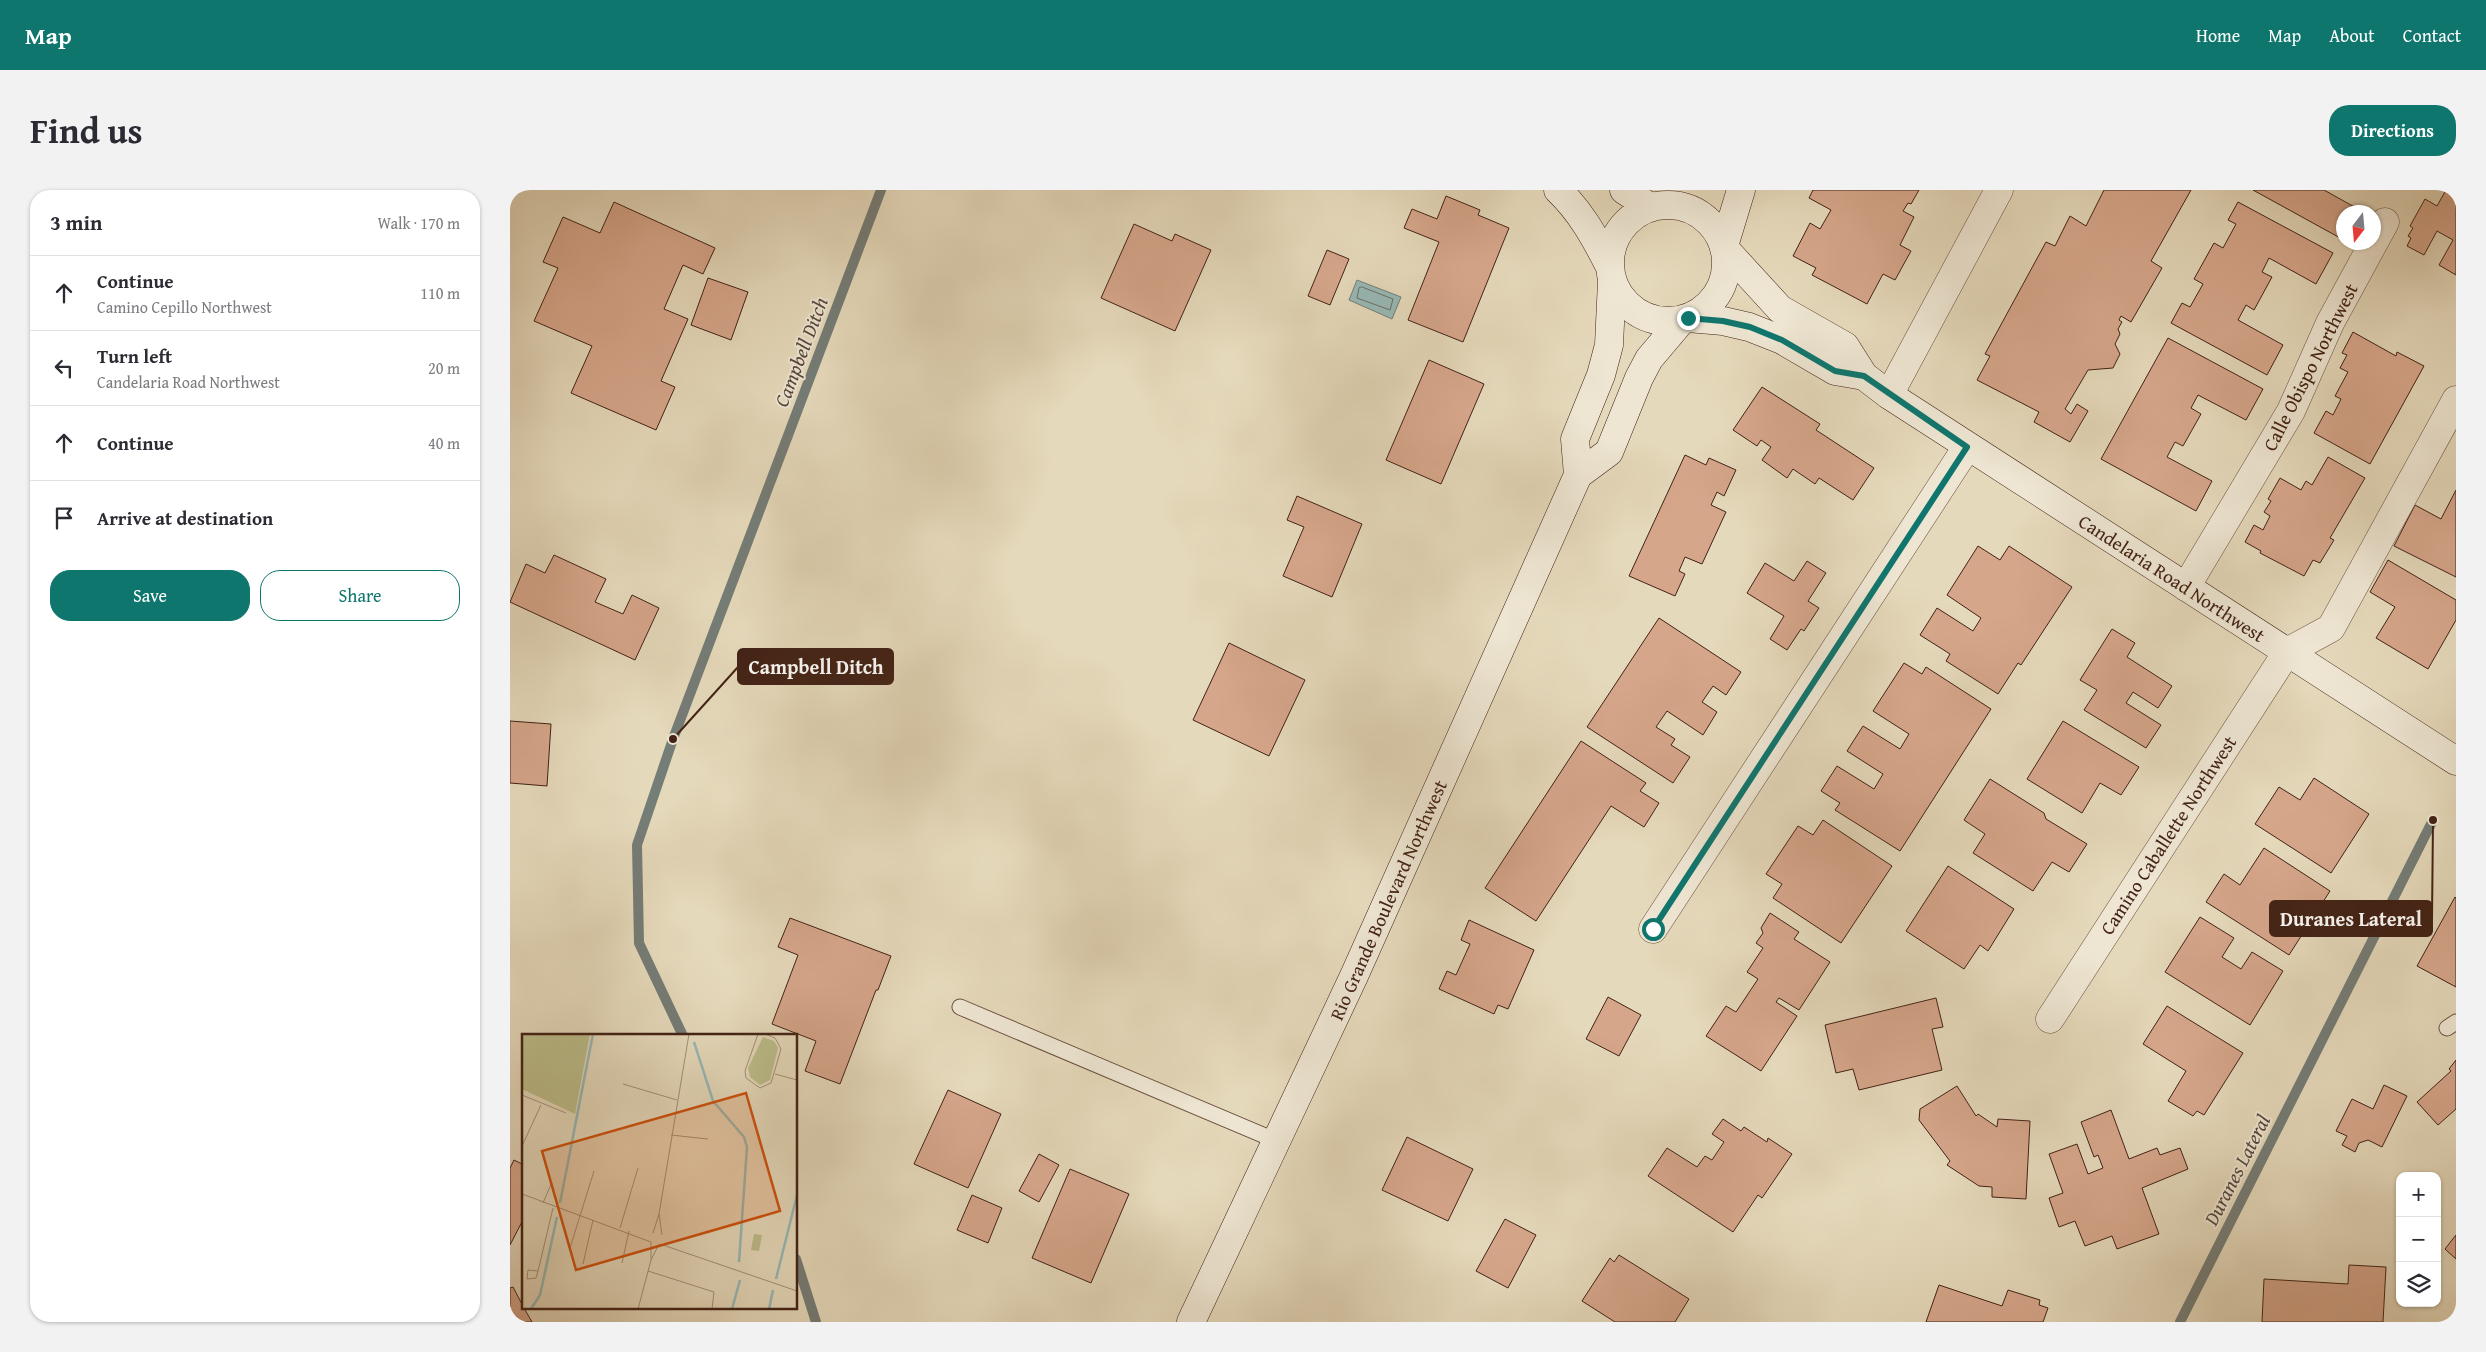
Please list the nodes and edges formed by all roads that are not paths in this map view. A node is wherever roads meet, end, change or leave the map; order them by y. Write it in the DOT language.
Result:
graph roads {
  1 [pos="1558,190"];
  2 [pos="1624,190"];
  3 [pos="1741,190"];
  4 [pos="1999,190"];
  5 [pos="1661,201"];
  6 [pos="2385,222"];
  7 [pos="1725,248"];
  8 [pos="1611,273"];
  9 [pos="1685,319"];
  10 [pos="1864,376"];
  11 [pos="1889,395"];
  12 [pos="2456,400"];
  13 [pos="1967,447"];
  14 [pos="1578,475"];
  15 [pos="2186,587"];
  16 [pos="2287,652"];
  17 [pos="2456,761"];
  18 [pos="1653,929"];
  19 [pos="960,1007"];
  20 [pos="2050,1019"];
  21 [pos="1277,1141"];
  22 [pos="1191,1322"];
  1 -- 8 [label="street"];
  2 -- 5 [label="street"];
  3 -- 7 [label="street"];
  4 -- 11 [label="street"];
  5 -- 7 [label="street"];
  5 -- 8 [label="street"];
  6 -- 15 [label="street, Calle Obispo Northwest"];
  7 -- 9 [label="street"];
  7 -- 10 [label="street"];
  8 -- 9 [label="street"];
  8 -- 14 [label="street"];
  9 -- 10 [label="street"];
  9 -- 14 [label="street"];
  10 -- 11 [label="street, Candelaria Road Northwest"];
  11 -- 13 [label="street, Candelaria Road Northwest"];
  12 -- 16 [label="street"];
  13 -- 15 [label="street, Candelaria Road Northwest"];
  13 -- 18 [label="street"];
  14 -- 21 [label="street, Rio Grande Boulevard Northwest"];
  15 -- 16 [label="street, Candelaria Road Northwest"];
  16 -- 17 [label="street, Candelaria Road Northwest"];
  16 -- 20 [label="street, Camino Caballette Northwest"];
  19 -- 21 [label="lane"];
  21 -- 22 [label="street, Rio Grande Boulevard Northwest"];
}
